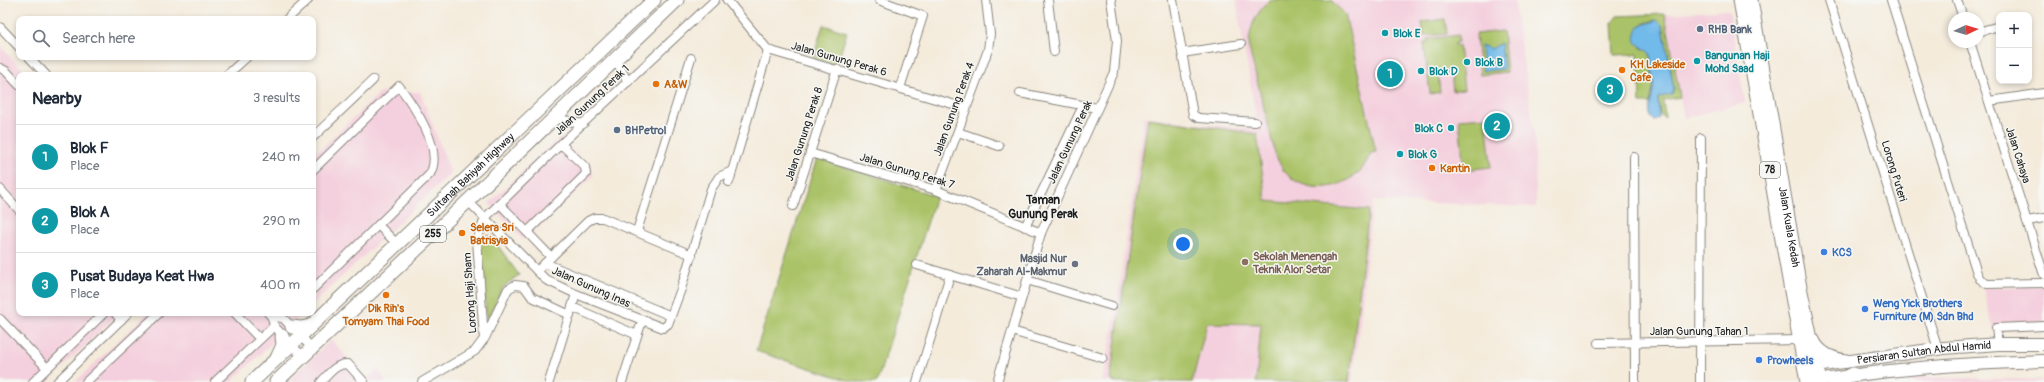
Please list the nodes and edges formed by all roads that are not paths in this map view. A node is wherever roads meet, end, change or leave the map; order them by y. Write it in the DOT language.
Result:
graph roads {
  1 [pos="308,0"];
  2 [pos="654,0"];
  3 [pos="677,0"];
  4 [pos="715,0"];
  5 [pos="727,0"];
  6 [pos="879,0"];
  7 [pos="986,0"];
  8 [pos="1048,0"];
  9 [pos="1111,0"];
  10 [pos="1173,0"];
  11 [pos="1740,0"];
  12 [pos="1751,0"];
  13 [pos="1829,0"];
  14 [pos="1891,0"];
  15 [pos="1957,0"];
  16 [pos="1961,12"];
  17 [pos="290,16"];
  18 [pos="0,27"];
  19 [pos="1996,27"];
  20 [pos="1984,30"];
  21 [pos="16,44"];
  22 [pos="1241,44"];
  23 [pos="1972,48"];
  24 [pos="768,50"];
  25 [pos="1054,52"];
  26 [pos="1182,53"];
  27 [pos="691,58"];
  28 [pos="615,59"];
  29 [pos="32,60"];
  30 [pos="244,60"];
  31 [pos="0,68"];
  32 [pos="582,68"];
  33 [pos="837,69"];
  34 [pos="43,72"];
  35 [pos="230,72"];
  36 [pos="373,80"];
  37 [pos="593,80"];
  38 [pos="16,82"];
  39 [pos="568,82"];
  40 [pos="628,82"];
  41 [pos="900,88"];
  42 [pos="1020,93"];
  43 [pos="2044,93"];
  44 [pos="580,94"];
  45 [pos="1989,101"];
  46 [pos="1083,106"];
  47 [pos="966,108"];
  48 [pos="1097,108"];
  49 [pos="554,118"];
  50 [pos="1255,122"];
  51 [pos="583,124"];
  52 [pos="958,132"];
  53 [pos="316,134"];
  54 [pos="1701,138"];
  55 [pos="561,144"];
  56 [pos="999,146"];
  57 [pos="810,153"];
  58 [pos="1634,157"];
  59 [pos="316,166"];
  60 [pos="732,171"];
  61 [pos="729,182"];
  62 [pos="0,189"];
  63 [pos="936,190"];
  64 [pos="468,201"];
  65 [pos="500,204"];
  66 [pos="793,206"];
  67 [pos="16,207"];
  68 [pos="485,218"];
  69 [pos="2044,218"];
  70 [pos="2027,221"];
  71 [pos="378,225"];
  72 [pos="1025,226"];
  73 [pos="637,231"];
  74 [pos="527,232"];
  75 [pos="1041,233"];
  76 [pos="397,244"];
  77 [pos="692,255"];
  78 [pos="548,260"];
  79 [pos="917,264"];
  80 [pos="537,271"];
  81 [pos="950,275"];
  82 [pos="2044,275"];
  83 [pos="1027,280"];
  84 [pos="2044,283"];
  85 [pos="316,286"];
  86 [pos="576,294"];
  87 [pos="1022,297"];
  88 [pos="1112,306"];
  89 [pos="571,311"];
  90 [pos="101,316"];
  91 [pos="118,316"];
  92 [pos="125,316"];
  93 [pos="155,316"];
  94 [pos="238,316"];
  95 [pos="271,316"];
  96 [pos="671,316"];
  97 [pos="0,319"];
  98 [pos="121,320"];
  99 [pos="642,321"];
  100 [pos="2044,326"];
  101 [pos="287,329"];
  102 [pos="1012,331"];
  103 [pos="637,335"];
  104 [pos="1805,338"];
  105 [pos="260,339"];
  106 [pos="484,339"];
  107 [pos="1635,342"];
  108 [pos="1700,342"];
  109 [pos="1598,343"];
  110 [pos="1998,344"];
  111 [pos="2044,344"];
  112 [pos="1938,349"];
  113 [pos="307,352"];
  114 [pos="1103,358"];
  115 [pos="1846,361"];
  116 [pos="2044,361"];
  117 [pos="1811,366"];
  118 [pos="47,368"];
  119 [pos="1854,374"];
  120 [pos="33,382"];
  121 [pos="57,382"];
  122 [pos="86,382"];
  123 [pos="215,382"];
  124 [pos="252,382"];
  125 [pos="276,382"];
  126 [pos="321,382"];
  127 [pos="364,382"];
  128 [pos="422,382"];
  129 [pos="549,382"];
  130 [pos="622,382"];
  131 [pos="917,382"];
  132 [pos="998,382"];
  133 [pos="1635,382"];
  134 [pos="1700,382"];
  135 [pos="1799,382"];
  136 [pos="1815,382"];
  137 [pos="1837,382"];
  1 -- 17 [label="street"];
  2 -- 32 [label="main road, Sultanah Bahiyah Highway / 255"];
  3 -- 28 [label="main road, Sultanah Bahiyah Highway / 255"];
  4 -- 40 [label="street, Jalan Gunung Perak 1"];
  5 -- 24 [label="street"];
  6 -- 41 [label="street"];
  7 -- 47 [label="street, Jalan Gunung Perak 4"];
  8 -- 25 [label="street"];
  9 -- 48 [label="street, Jalan Gunung Perak"];
  10 -- 26 [label="street"];
  11 -- 104 [label="main road, Jalan Kuala Kedah / 78"];
  12 -- 104 [label="main road, Jalan Kuala Kedah / 78"];
  13 -- 112 [label="street, Lorong Puteri"];
  14 -- 84 [label="street"];
  15 -- 16 [label="street"];
  18 -- 21 [label="street"];
  19 -- 20 [label="street"];
  22 -- 26 [label="street"];
  23 -- 45 [label="street, Jalan Cahaya"];
  24 -- 33 [label="street, Jalan Gunung Perak 6"];
  24 -- 60 [label="street"];
  26 -- 50 [label="street"];
  27 -- 73 [label="street"];
  28 -- 37 [label="main road, Sultanah Bahiyah Highway / 255"];
  28 -- 40 [label="street"];
  29 -- 34 [label="street"];
  30 -- 35 [label="street"];
  31 -- 38 [label="street"];
  32 -- 37 [label="main road"];
  32 -- 39 [label="main road, Sultanah Bahiyah Highway / 255"];
  33 -- 41 [label="street, Jalan Gunung Perak 6"];
  33 -- 57 [label="street, Jalan Gunung Perak 8"];
  36 -- 53 [label="street"];
  37 -- 44 [label="main road, Sultanah Bahiyah Highway / 255"];
  39 -- 44 [label="main road"];
  39 -- 76 [label="main road, Sultanah Bahiyah Highway / 255"];
  40 -- 51 [label="street, Jalan Gunung Perak 1"];
  41 -- 47 [label="street, Jalan Gunung Perak 6"];
  42 -- 46 [label="street"];
  43 -- 45 [label="street"];
  44 -- 49 [label="main road, Sultanah Bahiyah Highway / 255"];
  45 -- 70 [label="street, Jalan Cahaya"];
  46 -- 48 [label="street"];
  46 -- 72 [label="street"];
  47 -- 52 [label="street, Jalan Gunung Perak 4"];
  48 -- 75 [label="street, Jalan Gunung Perak"];
  49 -- 51 [label="street"];
  49 -- 64 [label="main road, Sultanah Bahiyah Highway / 255"];
  51 -- 55 [label="street, Jalan Gunung Perak 1"];
  52 -- 56 [label="street"];
  52 -- 63 [label="street, Jalan Gunung Perak 4"];
  54 -- 108 [label="street"];
  55 -- 65 [label="street, Jalan Gunung Perak 1"];
  55 -- 74 [label="street"];
  57 -- 63 [label="street, Jalan Gunung Perak 7"];
  57 -- 66 [label="street, Jalan Gunung Perak 8"];
  58 -- 107 [label="street"];
  59 -- 71 [label="street"];
  60 -- 61 [label="street"];
  60 -- 77 [label="street"];
  62 -- 67 [label="street"];
  63 -- 72 [label="street, Jalan Gunung Perak 7"];
  64 -- 68 [label="street, Jalan Gunung Inas"];
  64 -- 113 [label="main road, Sultanah Bahiyah Highway / 255"];
  65 -- 68 [label="street, Jalan Gunung Perak 1"];
  65 -- 74 [label="street"];
  68 -- 80 [label="street, Jalan Gunung Inas"];
  68 -- 106 [label="street, Lorong Haji Sham"];
  69 -- 70 [label="street"];
  70 -- 82 [label="street, Jalan Cahaya"];
  71 -- 76 [label="street"];
  71 -- 85 [label="street"];
  72 -- 75 [label="street, Jalan Gunung Perak 7"];
  73 -- 77 [label="street"];
  73 -- 78 [label="street"];
  74 -- 78 [label="street"];
  75 -- 83 [label="street, Jalan Gunung Perak"];
  76 -- 101 [label="main road, Sultanah Bahiyah Highway / 255"];
  77 -- 96 [label="street"];
  78 -- 80 [label="street"];
  78 -- 96 [label="street"];
  79 -- 81 [label="street"];
  80 -- 86 [label="street, Jalan Gunung Inas"];
  81 -- 87 [label="street"];
  81 -- 131 [label="street"];
  83 -- 87 [label="street, Jalan Gunung Perak"];
  83 -- 88 [label="street"];
  86 -- 89 [label="street"];
  86 -- 99 [label="street, Jalan Gunung Inas"];
  87 -- 102 [label="street, Jalan Gunung Perak"];
  89 -- 103 [label="street"];
  89 -- 106 [label="street"];
  89 -- 129 [label="street"];
  90 -- 118 [label="street"];
  91 -- 98 [label="street"];
  92 -- 98 [label="street"];
  93 -- 122 [label="street"];
  94 -- 105 [label="street"];
  95 -- 101 [label="street"];
  96 -- 99 [label="street, Jalan Gunung Inas"];
  97 -- 118 [label="street"];
  98 -- 121 [label="street"];
  99 -- 103 [label="street"];
  100 -- 110 [label="street"];
  101 -- 105 [label="street"];
  101 -- 113 [label="street"];
  101 -- 113 [label="street"];
  101 -- 124 [label="main road, Sultanah Bahiyah Highway / 255"];
  102 -- 114 [label="street"];
  102 -- 132 [label="street, Jalan Gunung Perak"];
  103 -- 130 [label="street"];
  104 -- 108 [label="street, Jalan Gunung Tahan 1"];
  104 -- 115 [label="main road"];
  104 -- 117 [label="main road, Jalan Kuala Kedah / 78"];
  104 -- 135 [label="main road"];
  105 -- 123 [label="street"];
  106 -- 128 [label="street, Lorong Haji Sham"];
  107 -- 108 [label="street, Jalan Gunung Tahan 1"];
  107 -- 109 [label="street, Jalan Gunung Tahan 1"];
  107 -- 133 [label="street"];
  108 -- 134 [label="street"];
  110 -- 111 [label="main road, Persiaran Sultan Abdul Hamid"];
  110 -- 112 [label="main road, Persiaran Sultan Abdul Hamid"];
  112 -- 115 [label="main road, Persiaran Sultan Abdul Hamid"];
  113 -- 125 [label="main road, Sultanah Bahiyah Highway / 255"];
  115 -- 117 [label="main road, Persiaran Sultan Abdul Hamid"];
  116 -- 119 [label="main road, Persiaran Sultan Abdul Hamid"];
  117 -- 136 [label="main road, Jalan Kuala Kedah / 78"];
  118 -- 120 [label="street"];
  119 -- 136 [label="main road, Persiaran Sultan Abdul Hamid"];
  119 -- 137 [label="main road"];
  126 -- 127 [label="street"];
}
